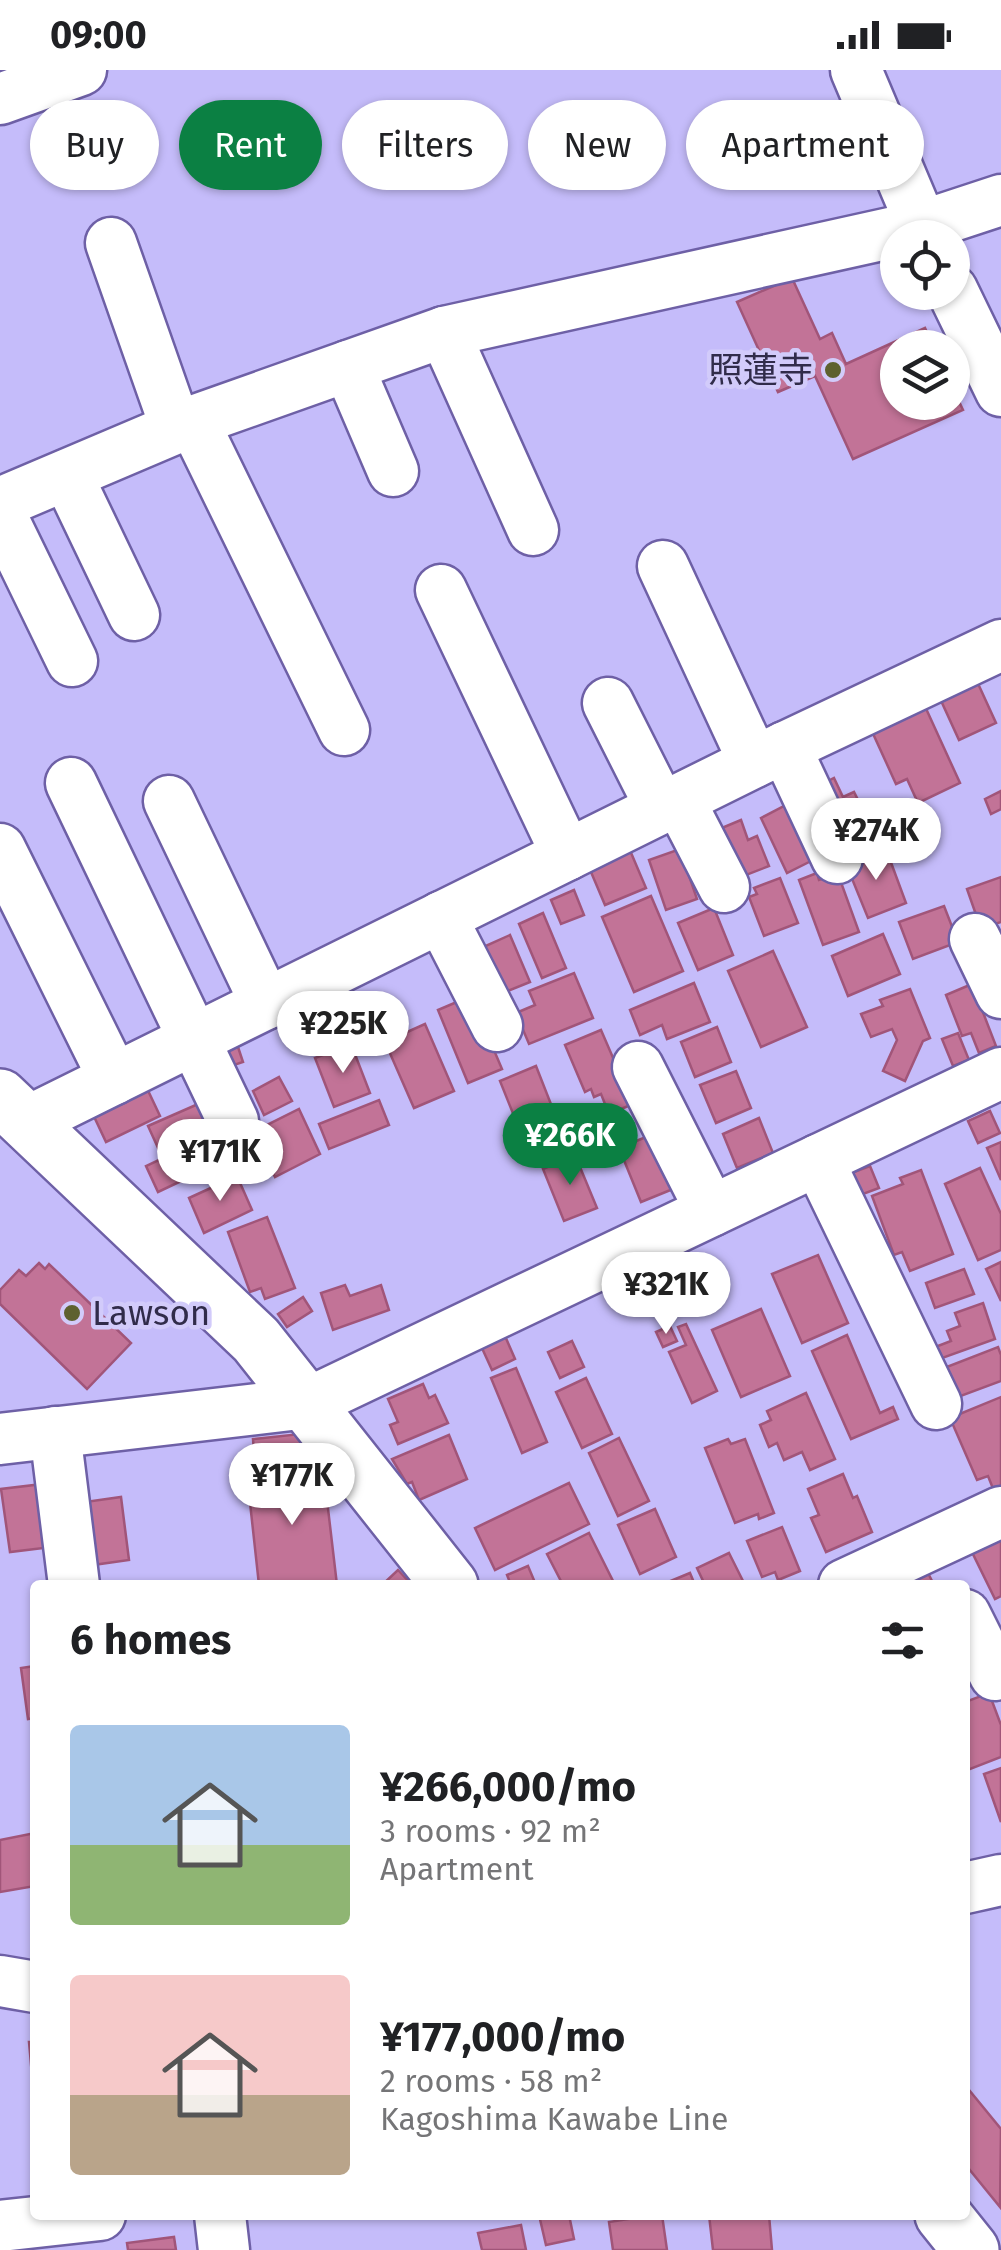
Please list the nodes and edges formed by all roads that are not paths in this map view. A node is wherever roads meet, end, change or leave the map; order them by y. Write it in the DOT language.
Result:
graph roads {
  1 [pos="81,70"];
  2 [pos="856,70"];
  3 [pos="0,99"];
  4 [pos="1001,200"];
  5 [pos="920,220"];
  6 [pos="954,220"];
  7 [pos="880,241"];
  8 [pos="112,243"];
  9 [pos="962,310"];
  10 [pos="444,332"];
  11 [pos="348,366"];
  12 [pos="1001,391"];
  13 [pos="184,424"];
  14 [pos="393,472"];
  15 [pos="67,475"];
  16 [pos="0,504"];
  17 [pos="0,514"];
  18 [pos="533,530"];
  19 [pos="662,566"];
  20 [pos="441,590"];
  21 [pos="134,615"];
  22 [pos="1001,645"];
  23 [pos="72,661"];
  24 [pos="608,703"];
  25 [pos="344,730"];
  26 [pos="770,755"];
  27 [pos="71,783"];
  28 [pos="168,800"];
  29 [pos="670,804"];
  30 [pos="0,849"];
  31 [pos="566,855"];
  32 [pos="837,858"];
  33 [pos="724,887"];
  34 [pos="440,917"];
  35 [pos="975,939"];
  36 [pos="1001,993"];
  37 [pos="266,1004"];
  38 [pos="497,1026"];
  39 [pos="194,1040"];
  40 [pos="638,1068"];
  41 [pos="1001,1073"];
  42 [pos="114,1079"];
  43 [pos="14,1110"];
  44 [pos="233,1121"];
  45 [pos="818,1160"];
  46 [pos="712,1211"];
  47 [pos="308,1402"];
  48 [pos="936,1404"];
  49 [pos="55,1432"];
  50 [pos="0,1439"];
  51 [pos="1001,1512"];
  52 [pos="940,1565"];
  53 [pos="73,1580"];
  54 [pos="446,1580"];
  55 [pos="869,1580"];
  56 [pos="970,1625"];
  57 [pos="995,1674"];
  58 [pos="1001,1880"];
  59 [pos="970,1887"];
  60 [pos="0,1981"];
  61 [pos="30,1986"];
  62 [pos="55,2220"];
  63 [pos="221,2220"];
  64 [pos="947,2220"];
  65 [pos="0,2226"];
  66 [pos="224,2250"];
  67 [pos="971,2250"];
  1 -- 3 [label="street"];
  2 -- 5 [label="street"];
  4 -- 6 [label="street"];
  7 -- 10 [label="street"];
  8 -- 13 [label="street"];
  9 -- 12 [label="street"];
  10 -- 11 [label="street"];
  10 -- 18 [label="street"];
  11 -- 13 [label="street"];
  11 -- 14 [label="street"];
  13 -- 15 [label="street"];
  13 -- 25 [label="street"];
  15 -- 16 [label="street"];
  15 -- 21 [label="street"];
  17 -- 23 [label="street"];
  19 -- 26 [label="street"];
  20 -- 31 [label="street"];
  22 -- 26 [label="street"];
  24 -- 29 [label="street"];
  26 -- 29 [label="street"];
  26 -- 32 [label="street"];
  27 -- 39 [label="street"];
  28 -- 37 [label="street"];
  29 -- 31 [label="street"];
  29 -- 33 [label="street"];
  30 -- 42 [label="street"];
  31 -- 34 [label="street"];
  34 -- 37 [label="street"];
  34 -- 38 [label="street"];
  35 -- 36 [label="street"];
  37 -- 39 [label="street"];
  39 -- 42 [label="street"];
  39 -- 44 [label="street"];
  40 -- 46 [label="street"];
  41 -- 45 [label="street"];
  42 -- 43 [label="street"];
  43 -- 47 [label="main road"];
  45 -- 46 [label="street"];
  45 -- 48 [label="street"];
  46 -- 47 [label="street"];
  47 -- 49 [label="street"];
  47 -- 54 [label="main road"];
  49 -- 50 [label="street"];
  49 -- 53 [label="street"];
  51 -- 52 [label="street"];
  52 -- 55 [label="street"];
  56 -- 57 [label="street"];
  58 -- 59 [label="street"];
  60 -- 61 [label="street"];
  62 -- 65 [label="street"];
  63 -- 66 [label="street"];
  64 -- 67 [label="main road"];
}
